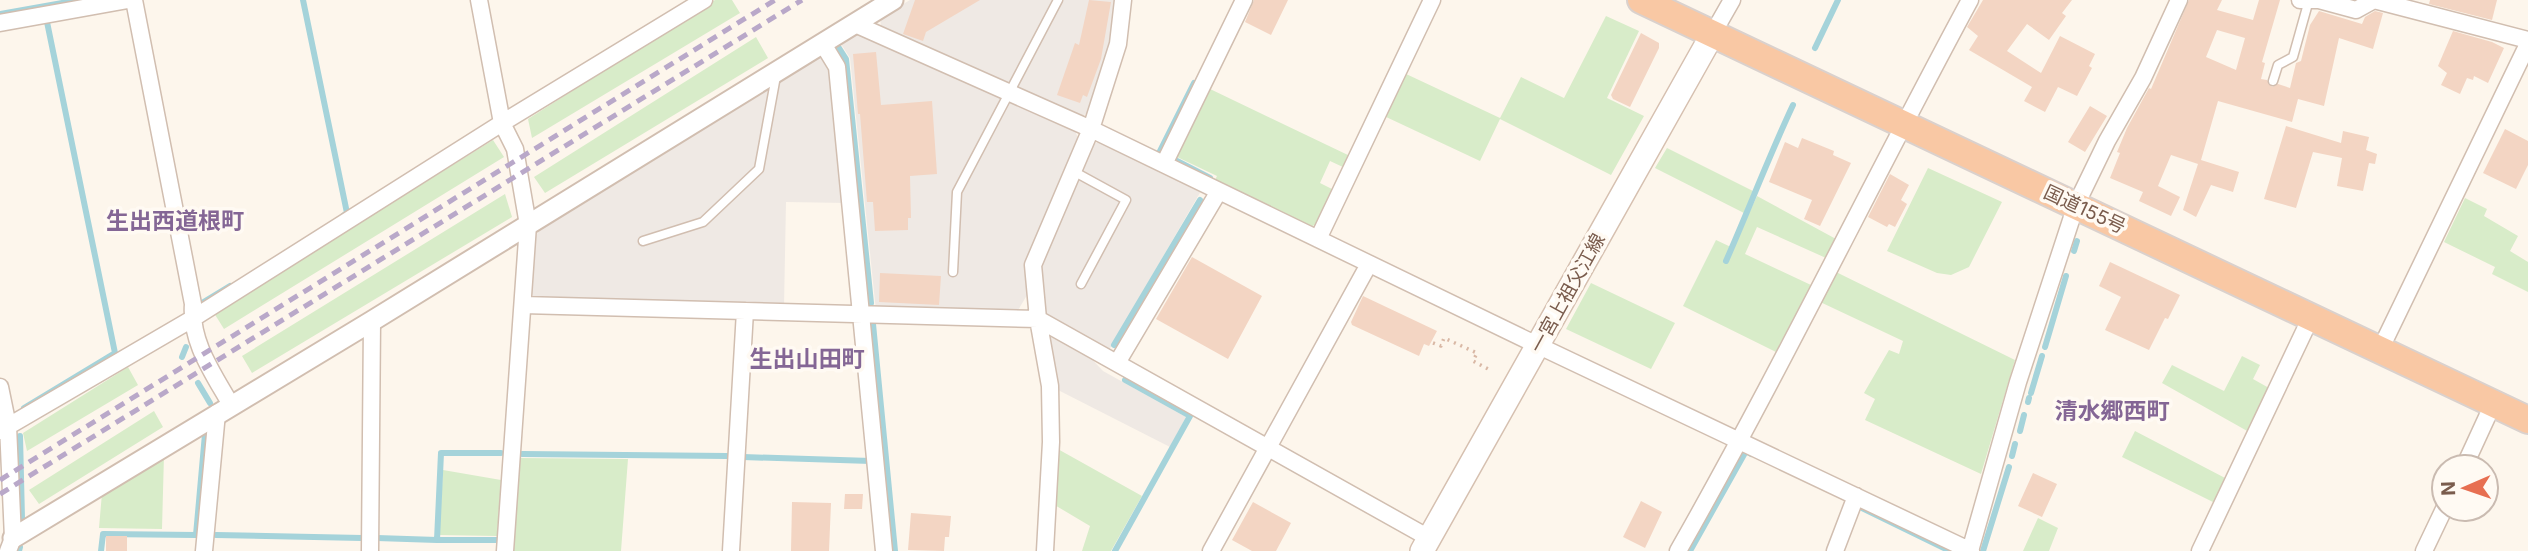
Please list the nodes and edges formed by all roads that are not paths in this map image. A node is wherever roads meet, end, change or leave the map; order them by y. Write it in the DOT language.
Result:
graph roads {
  1 [pos="128,0"];
  2 [pos="134,0"];
  3 [pos="479,0"];
  4 [pos="704,0"];
  5 [pos="893,0"];
  6 [pos="1058,0"];
  7 [pos="1123,0"];
  8 [pos="1244,0"];
  9 [pos="1432,0"];
  10 [pos="1641,0"];
  11 [pos="1731,0"];
  12 [pos="1970,0"];
  13 [pos="2179,0"];
  14 [pos="2300,0"];
  15 [pos="2309,0"];
  16 [pos="0,23"];
  17 [pos="855,24"];
  18 [pos="1712,35"];
  19 [pos="2528,42"];
  20 [pos="823,44"];
  21 [pos="776,73"];
  22 [pos="2273,81"];
  23 [pos="1009,92"];
  24 [pos="502,123"];
  25 [pos="1903,123"];
  26 [pos="1090,129"];
  27 [pos="1164,164"];
  28 [pos="1073,171"];
  29 [pos="1219,191"];
  30 [pos="2076,205"];
  31 [pos="528,225"];
  32 [pos="1318,239"];
  33 [pos="643,241"];
  34 [pos="1369,264"];
  35 [pos="953,272"];
  36 [pos="1081,284"];
  37 [pos="523,305"];
  38 [pos="746,311"];
  39 [pos="862,314"];
  40 [pos="2311,317"];
  41 [pos="192,319"];
  42 [pos="1038,319"];
  43 [pos="372,321"];
  44 [pos="1537,345"];
  45 [pos="2380,350"];
  46 [pos="1117,363"];
  47 [pos="0,387"];
  48 [pos="2493,404"];
  49 [pos="224,409"];
  50 [pos="2528,420"];
  51 [pos="4,428"];
  52 [pos="1740,442"];
  53 [pos="1268,448"];
  54 [pos="2470,453"];
  55 [pos="1856,496"];
  56 [pos="2437,523"];
  57 [pos="7,545"];
  58 [pos="1425,545"];
  59 [pos="204,551"];
  60 [pos="370,551"];
  61 [pos="505,551"];
  62 [pos="731,551"];
  63 [pos="884,551"];
  64 [pos="1045,551"];
  65 [pos="1211,551"];
  66 [pos="1678,551"];
  67 [pos="1835,551"];
  68 [pos="1971,551"];
  69 [pos="2200,551"];
  70 [pos="2424,551"];
  1 -- 16 [label="street"];
  2 -- 41 [label="street"];
  3 -- 24 [label="street"];
  4 -- 24 [label="street"];
  5 -- 17 [label="street"];
  6 -- 23 [label="lane"];
  7 -- 26 [label="street"];
  8 -- 27 [label="street"];
  9 -- 32 [label="street"];
  10 -- 18 [label="highway, 国道155号"];
  11 -- 18 [label="street"];
  12 -- 25 [label="street"];
  13 -- 30 [label="street"];
  14 -- 15 [label="street"];
  15 -- 19 [label="street"];
  15 -- 22 [label="lane"];
  17 -- 20 [label="street"];
  17 -- 23 [label="street"];
  18 -- 25 [label="highway, 国道155号"];
  18 -- 44 [label="main road, 一宮上祖父江線"];
  19 -- 45 [label="street"];
  20 -- 21 [label="street"];
  20 -- 39 [label="street"];
  21 -- 31 [label="street"];
  21 -- 33 [label="lane"];
  23 -- 26 [label="street"];
  23 -- 35 [label="lane"];
  24 -- 31 [label="street"];
  24 -- 41 [label="street"];
  25 -- 30 [label="highway, 国道155号"];
  25 -- 52 [label="street"];
  26 -- 27 [label="street"];
  26 -- 28 [label="street"];
  27 -- 29 [label="street"];
  28 -- 36 [label="lane"];
  28 -- 42 [label="street"];
  29 -- 32 [label="street"];
  29 -- 46 [label="street"];
  30 -- 40 [label="highway, 国道155号"];
  30 -- 68 [label="street"];
  31 -- 37 [label="street"];
  31 -- 43 [label="street"];
  32 -- 34 [label="street"];
  34 -- 44 [label="street"];
  34 -- 53 [label="street"];
  37 -- 38 [label="street"];
  37 -- 61 [label="street"];
  38 -- 39 [label="street"];
  38 -- 62 [label="street"];
  39 -- 42 [label="street"];
  39 -- 63 [label="street"];
  40 -- 45 [label="highway, 国道155号"];
  40 -- 69 [label="street"];
  41 -- 49 [label="street"];
  41 -- 51 [label="street"];
  42 -- 46 [label="street"];
  42 -- 64 [label="street"];
  43 -- 49 [label="street"];
  43 -- 60 [label="street"];
  44 -- 52 [label="street"];
  44 -- 58 [label="main road, 一宮上祖父江線"];
  45 -- 48 [label="highway, 国道155号"];
  46 -- 53 [label="street"];
  47 -- 51 [label="street"];
  48 -- 50 [label="highway, 国道155号"];
  48 -- 54 [label="street"];
  49 -- 57 [label="street"];
  49 -- 59 [label="street"];
  51 -- 57 [label="street"];
  52 -- 55 [label="street"];
  52 -- 66 [label="street"];
  53 -- 58 [label="street"];
  53 -- 65 [label="street"];
  55 -- 67 [label="street"];
  55 -- 68 [label="street"];
  56 -- 70 [label="street"];
}
